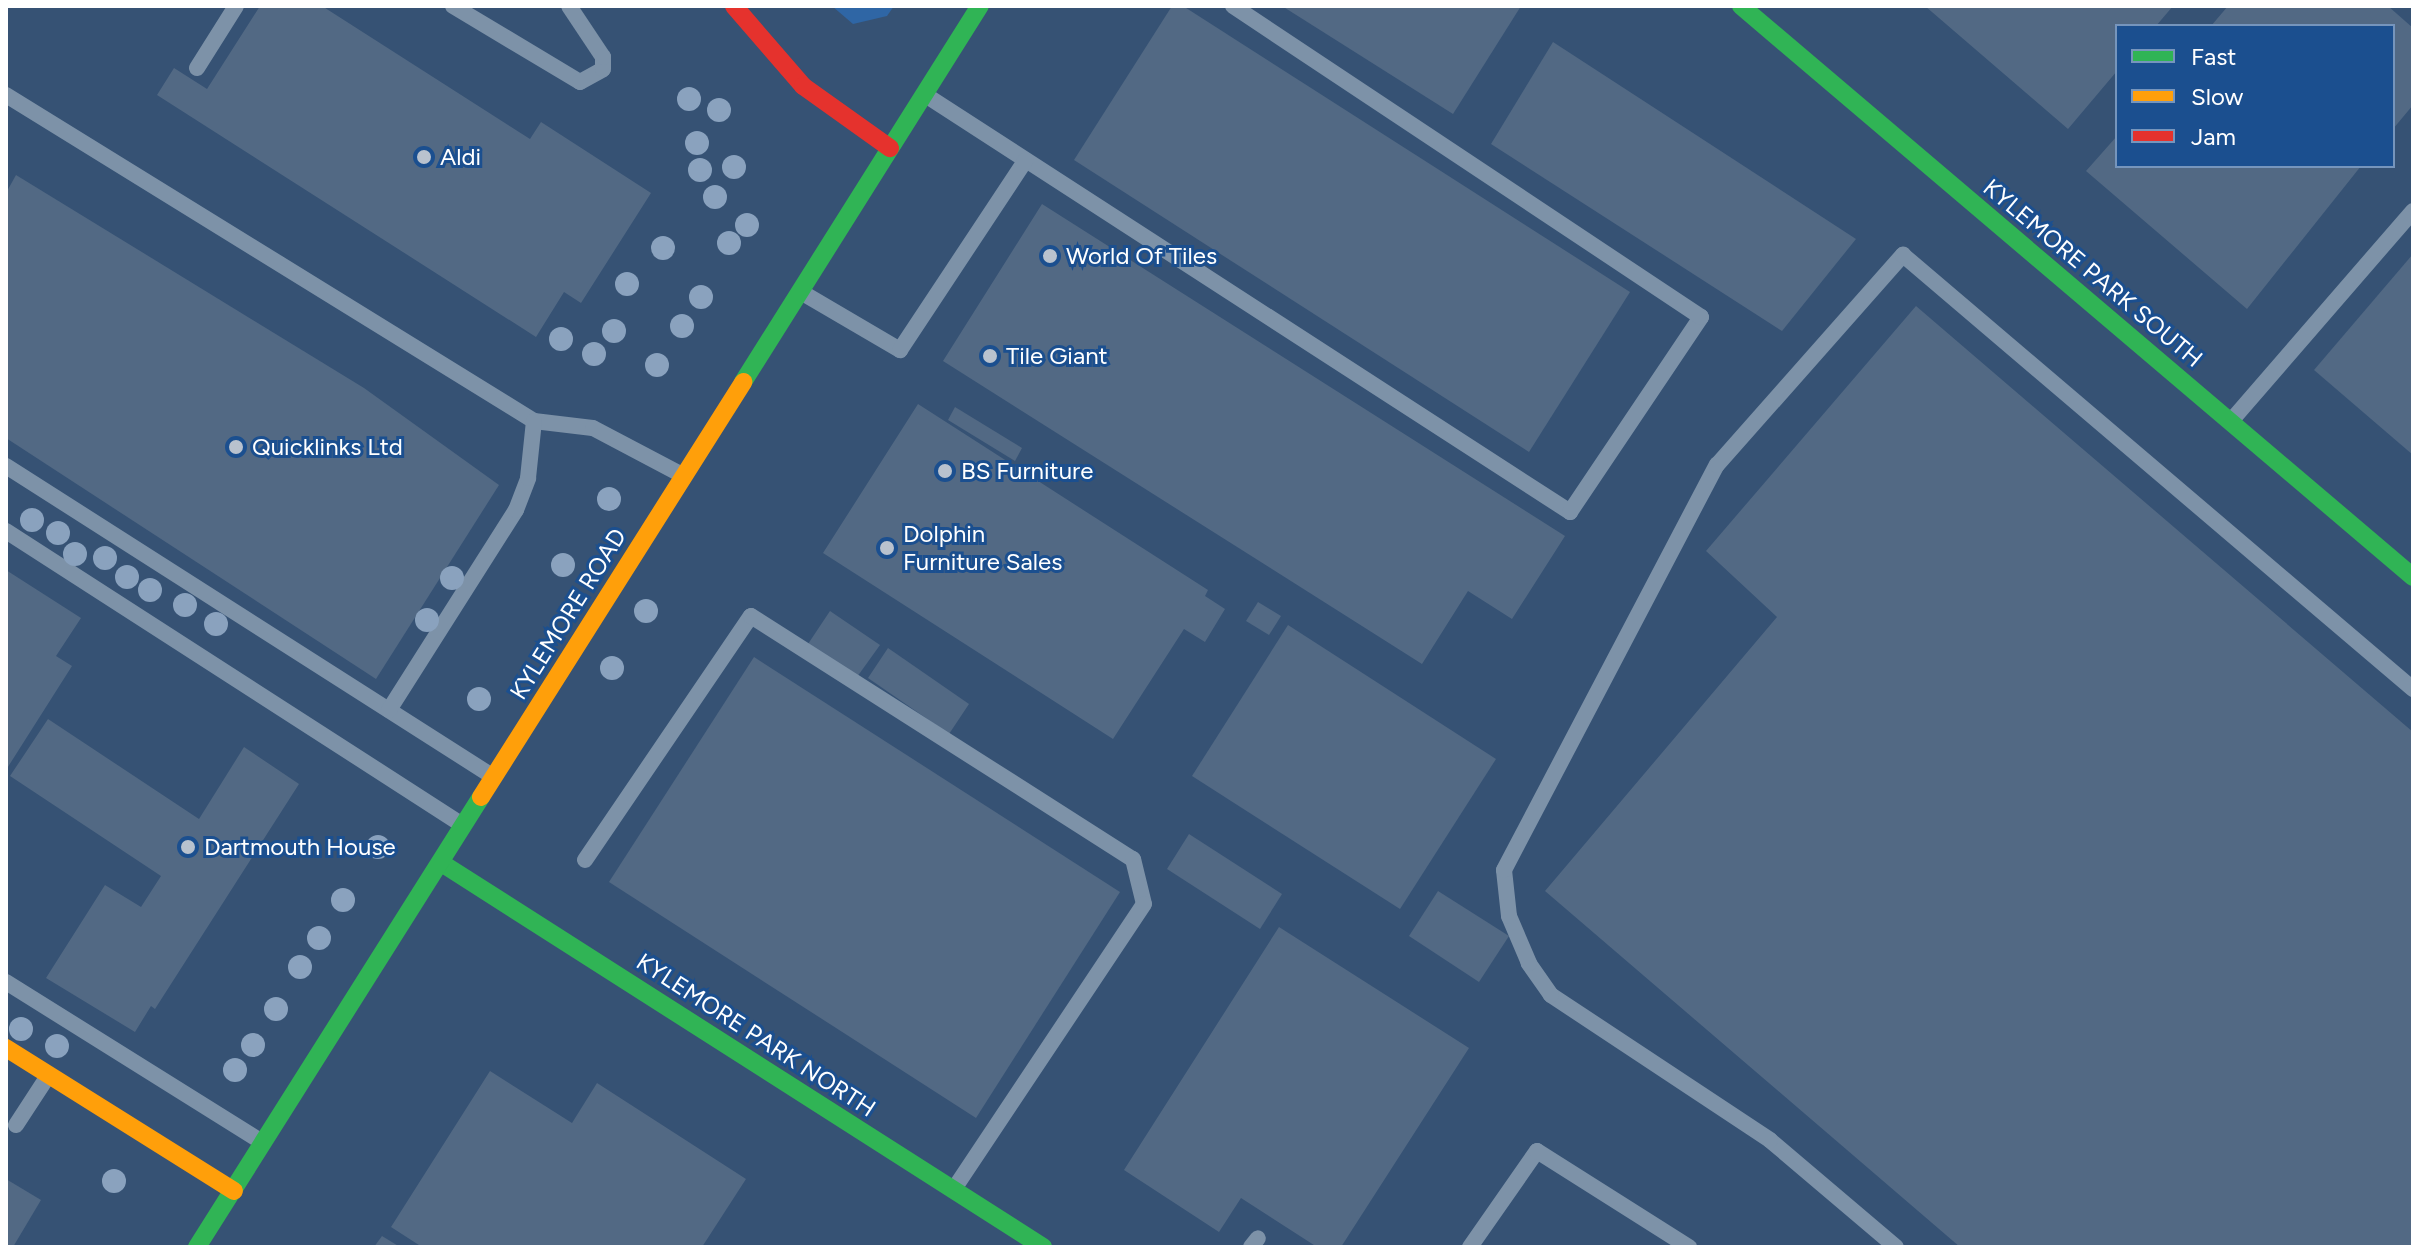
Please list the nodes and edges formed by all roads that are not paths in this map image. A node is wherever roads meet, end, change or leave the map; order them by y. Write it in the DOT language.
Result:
graph roads {
  1 [pos="236,6"];
  2 [pos="453,6"];
  3 [pos="569,6"];
  4 [pos="734,6"];
  5 [pos="980,6"];
  6 [pos="1233,6"];
  7 [pos="1741,6"];
  8 [pos="197,68"];
  9 [pos="924,94"];
  10 [pos="6,95"];
  11 [pos="890,148"];
  12 [pos="1025,161"];
  13 [pos="2413,211"];
  14 [pos="800,292"];
  15 [pos="534,421"];
  16 [pos="2231,422"];
  17 [pos="6,466"];
  18 [pos="683,476"];
  19 [pos="6,531"];
  20 [pos="2413,577"];
  21 [pos="2413,689"];
  22 [pos="389,710"];
  23 [pos="493,777"];
  24 [pos="462,825"];
  25 [pos="585,860"];
  26 [pos="443,864"];
  27 [pos="6,982"];
  28 [pos="6,1048"];
  29 [pos="49,1075"];
  30 [pos="16,1125"];
  31 [pos="264,1144"];
  32 [pos="953,1190"];
  33 [pos="234,1191"];
  34 [pos="197,1247"];
  35 [pos="1043,1247"];
  36 [pos="1470,1247"];
  37 [pos="1689,1247"];
  38 [pos="1896,1247"];
  1 -- 8 [label="lane"];
  2 -- 3 [label="lane"];
  4 -- 11 [label="street"];
  5 -- 9 [label="street, KYLEMORE ROAD"];
  6 -- 12 [label="lane"];
  7 -- 16 [label="street, KYLEMORE PARK SOUTH"];
  9 -- 11 [label="street, KYLEMORE ROAD"];
  9 -- 12 [label="lane"];
  10 -- 15 [label="lane"];
  11 -- 14 [label="street, KYLEMORE ROAD"];
  12 -- 14 [label="lane"];
  13 -- 16 [label="lane"];
  14 -- 18 [label="street, KYLEMORE ROAD"];
  15 -- 18 [label="lane"];
  15 -- 22 [label="lane"];
  16 -- 20 [label="street, KYLEMORE PARK SOUTH"];
  17 -- 22 [label="lane"];
  18 -- 23 [label="street, KYLEMORE ROAD"];
  19 -- 24 [label="lane"];
  21 -- 38 [label="lane"];
  22 -- 23 [label="lane"];
  23 -- 24 [label="street, KYLEMORE ROAD"];
  24 -- 26 [label="street, KYLEMORE ROAD"];
  25 -- 32 [label="lane"];
  26 -- 31 [label="street, KYLEMORE ROAD"];
  26 -- 32 [label="street, KYLEMORE PARK NORTH"];
  27 -- 31 [label="lane"];
  28 -- 29 [label="street"];
  29 -- 30 [label="lane"];
  29 -- 33 [label="street"];
  31 -- 33 [label="street, KYLEMORE ROAD"];
  32 -- 35 [label="street, KYLEMORE PARK NORTH"];
  33 -- 34 [label="street, KYLEMORE ROAD"];
  36 -- 37 [label="lane"];
}
